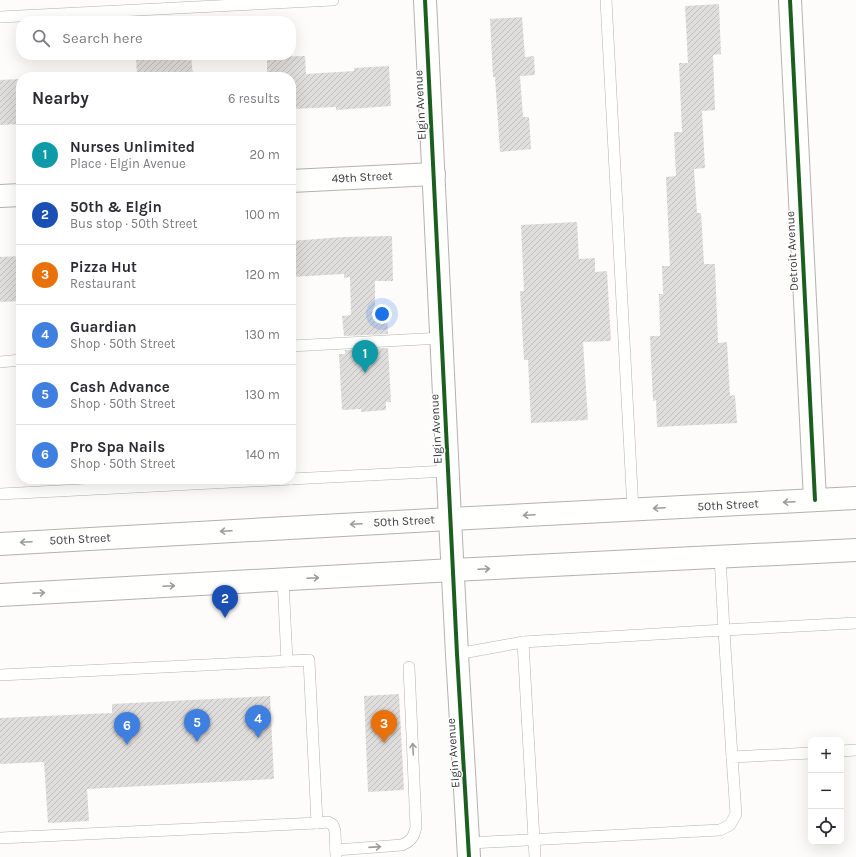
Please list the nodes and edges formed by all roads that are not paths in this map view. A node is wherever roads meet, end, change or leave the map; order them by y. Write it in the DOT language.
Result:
graph roads {
  1 [pos="333,0"];
  2 [pos="425,0"];
  3 [pos="606,0"];
  4 [pos="790,0"];
  5 [pos="16,16"];
  6 [pos="20,16"];
  7 [pos="0,17"];
  8 [pos="434,174"];
  9 [pos="296,181"];
  10 [pos="16,195"];
  11 [pos="0,196"];
  12 [pos="442,338"];
  13 [pos="296,346"];
  14 [pos="16,360"];
  15 [pos="0,362"];
  16 [pos="448,471"];
  17 [pos="296,479"];
  18 [pos="194,484"];
  19 [pos="0,494"];
  20 [pos="856,498"];
  21 [pos="815,500"];
  22 [pos="633,510"];
  23 [pos="450,519"];
  24 [pos="0,544"];
  25 [pos="856,550"];
  26 [pos="720,557"];
  27 [pos="453,570"];
  28 [pos="283,580"];
  29 [pos="0,595"];
  30 [pos="856,623"];
  31 [pos="724,630"];
  32 [pos="523,642"];
  33 [pos="457,654"];
  34 [pos="288,661"];
  35 [pos="409,667"];
  36 [pos="0,675"];
  37 [pos="856,750"];
  38 [pos="844,751"];
  39 [pos="808,753"];
  40 [pos="732,757"];
  41 [pos="317,823"];
  42 [pos="0,838"];
  43 [pos="534,840"];
  44 [pos="469,850"];
  45 [pos="336,853"];
  46 [pos="535,857"];
  1 -- 6 [label="lane"];
  2 -- 8 [label="main road, Elgin Avenue"];
  3 -- 22 [label="lane"];
  4 -- 21 [label="main road, Detroit Avenue"];
  5 -- 7 [label="lane"];
  8 -- 9 [label="main road, 49th Street"];
  8 -- 12 [label="main road, Elgin Avenue"];
  10 -- 11 [label="main road"];
  12 -- 13 [label="lane"];
  12 -- 16 [label="main road, Elgin Avenue"];
  14 -- 15 [label="lane"];
  16 -- 17 [label="lane"];
  16 -- 23 [label="main road, Elgin Avenue"];
  18 -- 19 [label="lane"];
  20 -- 21 [label="main road, 50th Street"];
  21 -- 22 [label="main road, 50th Street, one-way"];
  22 -- 23 [label="main road, 50th Street, one-way"];
  23 -- 24 [label="main road, 50th Street, one-way"];
  23 -- 27 [label="main road, Elgin Avenue"];
  25 -- 26 [label="main road"];
  27 -- 26 [label="main road, one-way"];
  26 -- 31 [label="lane"];
  28 -- 27 [label="main road, one-way"];
  27 -- 33 [label="main road, Elgin Avenue"];
  29 -- 28 [label="main road, one-way"];
  28 -- 34 [label="lane"];
  30 -- 31 [label="lane"];
  31 -- 32 [label="lane"];
  31 -- 40 [label="lane"];
  32 -- 33 [label="lane"];
  32 -- 43 [label="lane"];
  33 -- 44 [label="main road, Elgin Avenue"];
  34 -- 36 [label="lane"];
  34 -- 41 [label="lane"];
  45 -- 35 [label="lane, one-way"];
  37 -- 38 [label="lane"];
  39 -- 40 [label="lane"];
  40 -- 43 [label="lane"];
  41 -- 42 [label="lane"];
  41 -- 45 [label="lane"];
  43 -- 44 [label="lane"];
  43 -- 46 [label="lane"];
}
